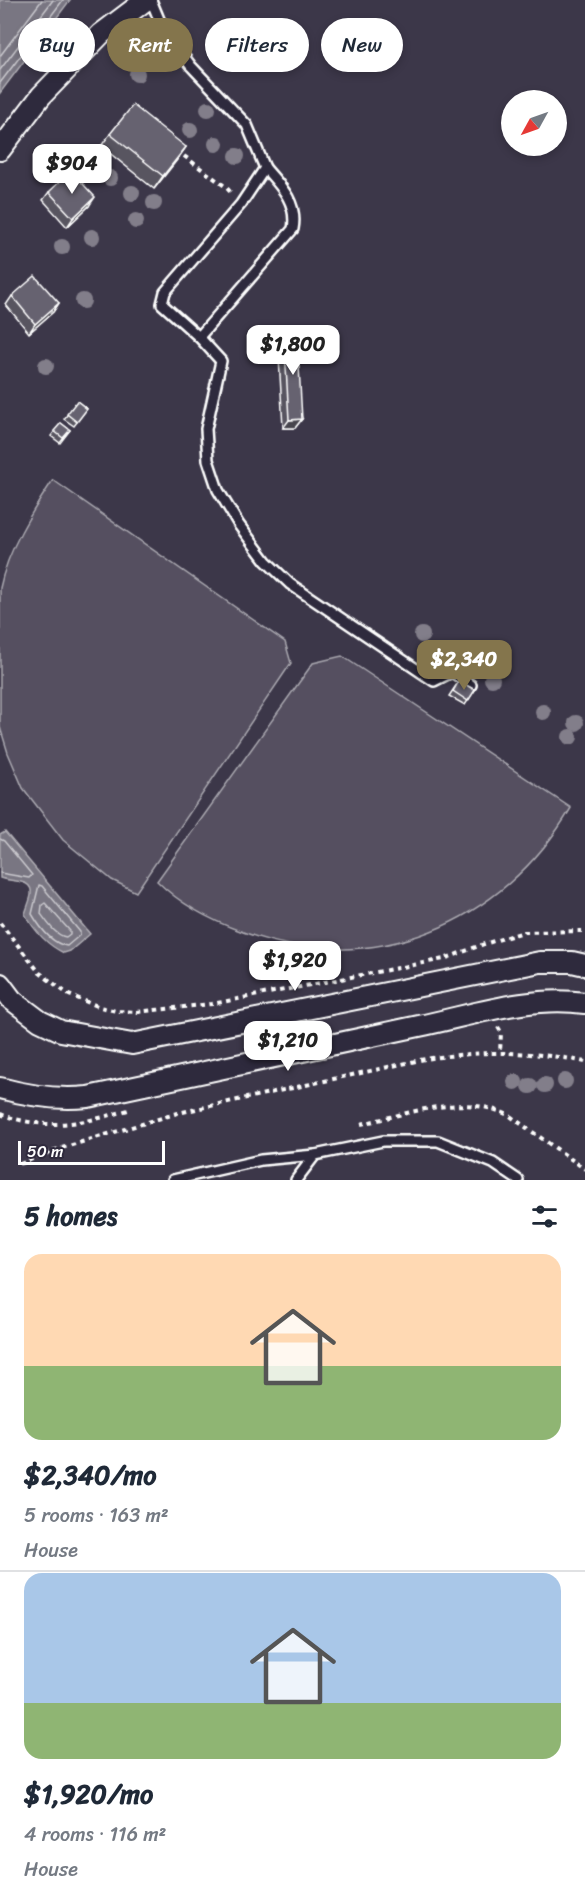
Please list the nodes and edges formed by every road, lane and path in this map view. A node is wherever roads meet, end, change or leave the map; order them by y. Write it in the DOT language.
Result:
graph roads {
  1 [pos="146,0"];
  2 [pos="151,0"];
  3 [pos="0,150"];
  4 [pos="184,156"];
  5 [pos="265,168"];
  6 [pos="241,204"];
  7 [pos="200,337"];
  8 [pos="471,685"];
  9 [pos="0,923"];
  10 [pos="585,930"];
  11 [pos="585,965"];
  12 [pos="0,984"];
  13 [pos="585,1003"];
  14 [pos="585,1062"];
  15 [pos="0,1088"];
  16 [pos="361,1124"];
  17 [pos="315,1155"];
  18 [pos="20,1164"];
  19 [pos="585,1169"];
  20 [pos="173,1180"];
  21 [pos="296,1180"];
  22 [pos="518,1180"];
  1 -- 3 [label="street"];
  2 -- 5 [label="lane"];
  4 -- 6 [label="path"];
  5 -- 6 [label="lane"];
  5 -- 7 [label="lane"];
  6 -- 7 [label="lane"];
  7 -- 8 [label="lane"];
  9 -- 10 [label="path"];
  11 -- 12 [label="street"];
  13 -- 15 [label="street"];
  14 -- 18 [label="path"];
  16 -- 19 [label="path"];
  17 -- 20 [label="lane"];
  17 -- 21 [label="lane"];
  17 -- 22 [label="lane"];
}
